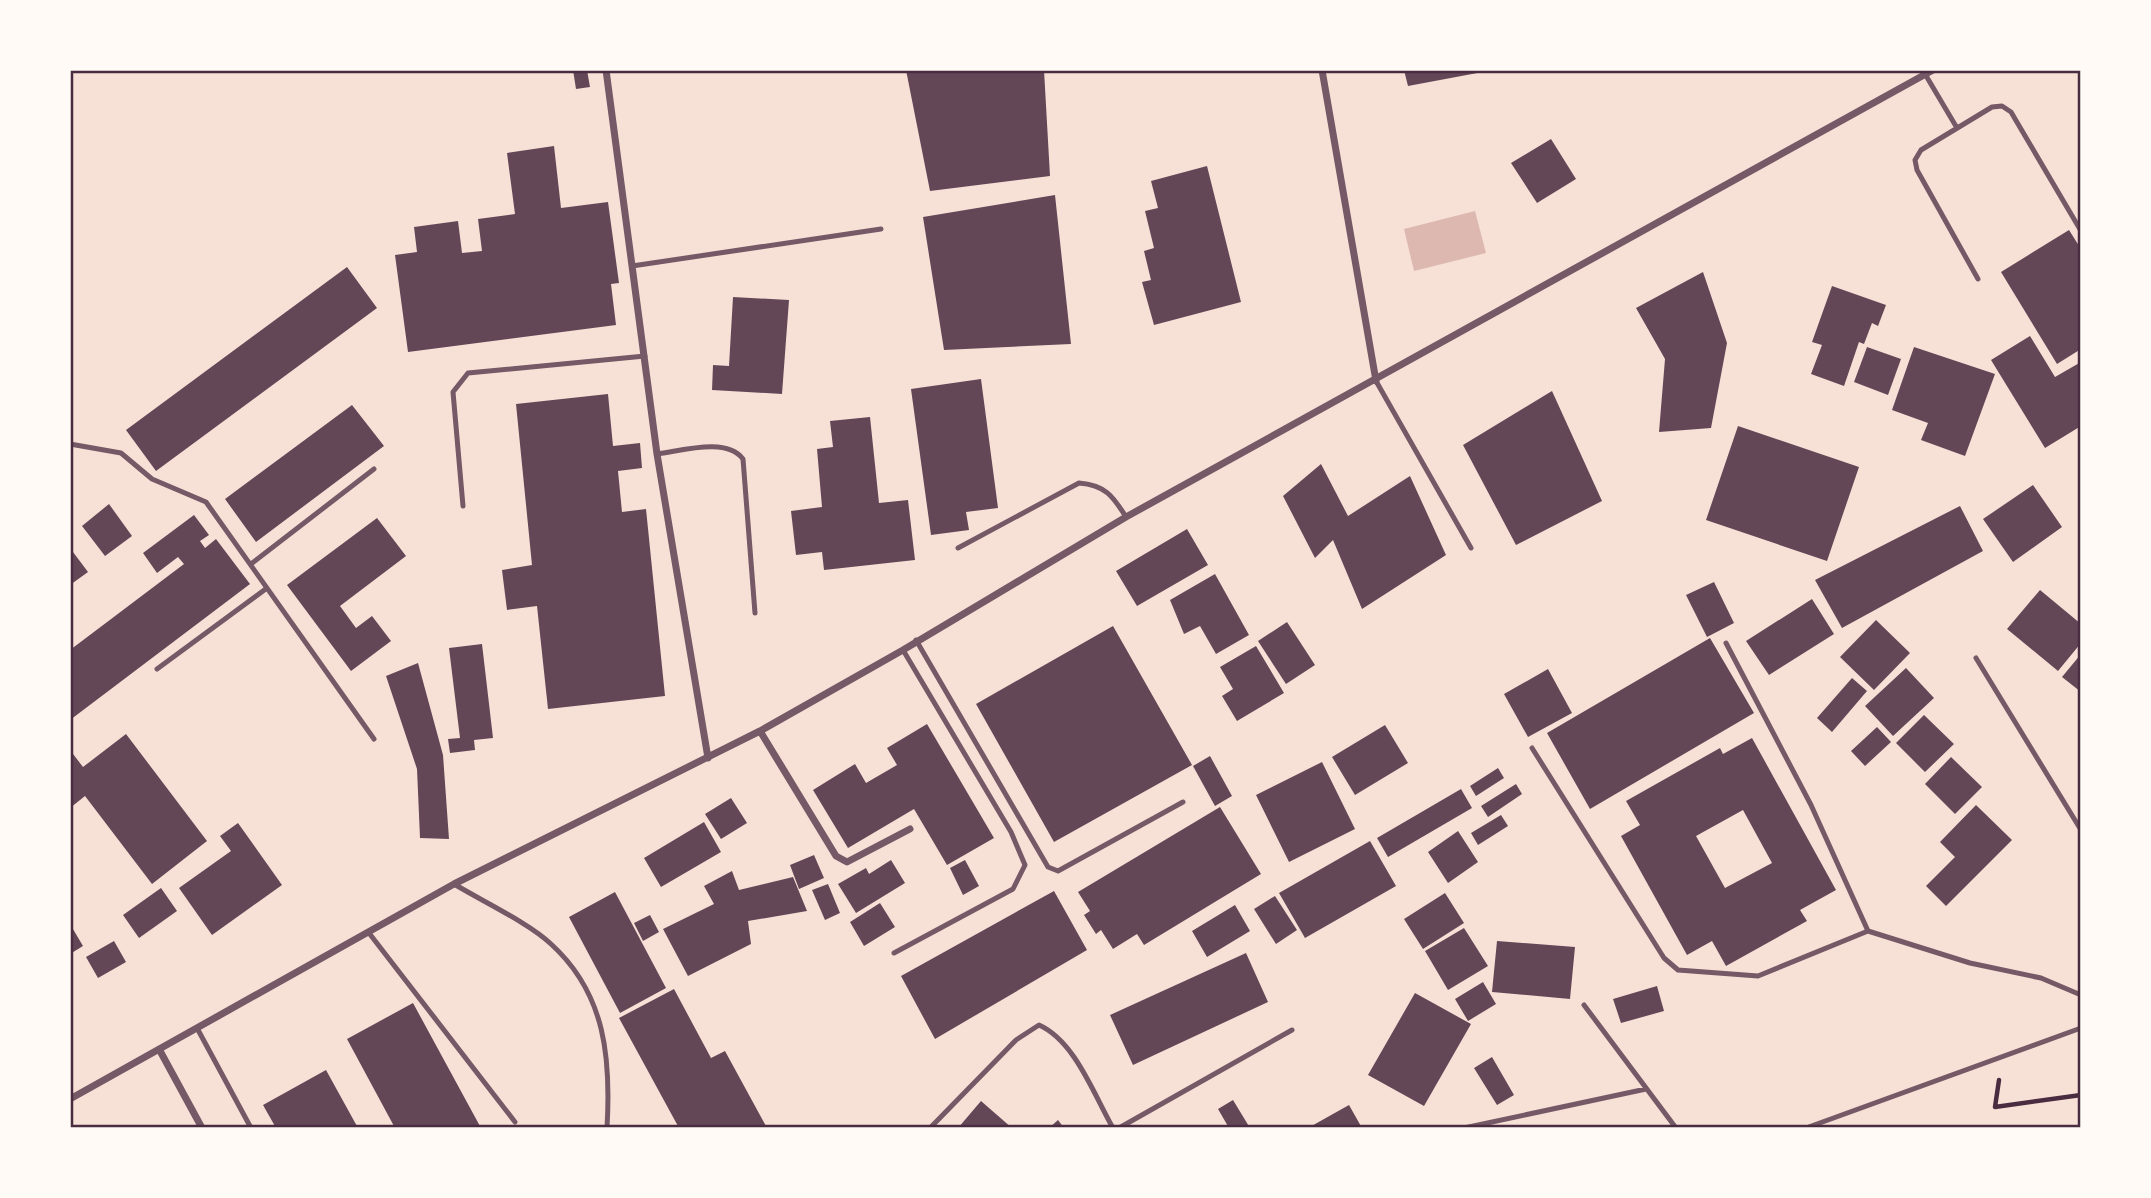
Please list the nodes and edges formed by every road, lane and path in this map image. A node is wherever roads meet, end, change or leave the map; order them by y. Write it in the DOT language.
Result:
graph roads {
  1 [pos="606,70"];
  2 [pos="1322,70"];
  3 [pos="1929,72"];
  4 [pos="1957,128"];
  5 [pos="881,229"];
  6 [pos="2081,231"];
  7 [pos="632,266"];
  8 [pos="1978,279"];
  9 [pos="645,356"];
  10 [pos="1376,381"];
  11 [pos="70,444"];
  12 [pos="657,454"];
  13 [pos="374,469"];
  14 [pos="464,506"];
  15 [pos="1125,517"];
  16 [pos="958,548"];
  17 [pos="1471,548"];
  18 [pos="251,564"];
  19 [pos="267,588"];
  20 [pos="755,613"];
  21 [pos="916,640"];
  22 [pos="1726,643"];
  23 [pos="903,650"];
  24 [pos="1976,658"];
  25 [pos="158,670"];
  26 [pos="760,731"];
  27 [pos="373,739"];
  28 [pos="1532,748"];
  29 [pos="708,758"];
  30 [pos="1183,802"];
  31 [pos="910,829"];
  32 [pos="2081,830"];
  33 [pos="454,884"];
  34 [pos="1868,931"];
  35 [pos="369,933"];
  36 [pos="894,953"];
  37 [pos="2081,995"];
  38 [pos="1584,1005"];
  39 [pos="197,1028"];
  40 [pos="2081,1028"];
  41 [pos="1292,1030"];
  42 [pos="159,1049"];
  43 [pos="1646,1088"];
  44 [pos="2081,1095"];
  45 [pos="70,1099"];
  46 [pos="1995,1107"];
  47 [pos="515,1122"];
  48 [pos="202,1128"];
  49 [pos="251,1128"];
  50 [pos="607,1128"];
  51 [pos="930,1128"];
  52 [pos="1113,1128"];
  53 [pos="1119,1128"];
  54 [pos="1464,1128"];
  55 [pos="1676,1128"];
  56 [pos="1806,1128"];
  1 -- 7 [label="street"];
  2 -- 10 [label="street"];
  3 -- 4 [label="lane"];
  3 -- 10 [label="street"];
  4 -- 6 [label="lane"];
  4 -- 8 [label="lane"];
  5 -- 7 [label="lane"];
  7 -- 9 [label="street"];
  9 -- 12 [label="street"];
  9 -- 14 [label="lane"];
  10 -- 15 [label="street"];
  10 -- 17 [label="lane"];
  11 -- 18 [label="lane"];
  12 -- 20 [label="lane"];
  12 -- 29 [label="street"];
  13 -- 18 [label="lane"];
  15 -- 16 [label="lane"];
  15 -- 21 [label="street"];
  18 -- 19 [label="lane"];
  19 -- 25 [label="lane"];
  19 -- 27 [label="lane"];
  21 -- 23 [label="street"];
  21 -- 30 [label="lane"];
  22 -- 34 [label="lane"];
  23 -- 26 [label="street"];
  23 -- 36 [label="lane"];
  24 -- 32 [label="lane"];
  26 -- 29 [label="street"];
  26 -- 31 [label="street"];
  28 -- 34 [label="lane"];
  29 -- 33 [label="street"];
  33 -- 35 [label="street"];
  33 -- 50 [label="lane"];
  34 -- 37 [label="lane"];
  35 -- 39 [label="street"];
  35 -- 47 [label="lane"];
  38 -- 43 [label="lane"];
  39 -- 42 [label="street"];
  39 -- 49 [label="lane"];
  40 -- 56 [label="lane"];
  41 -- 53 [label="lane"];
  42 -- 45 [label="street"];
  42 -- 48 [label="street"];
  43 -- 54 [label="lane"];
  43 -- 55 [label="lane"];
  44 -- 46 [label="path"];
  51 -- 52 [label="lane"];
}
